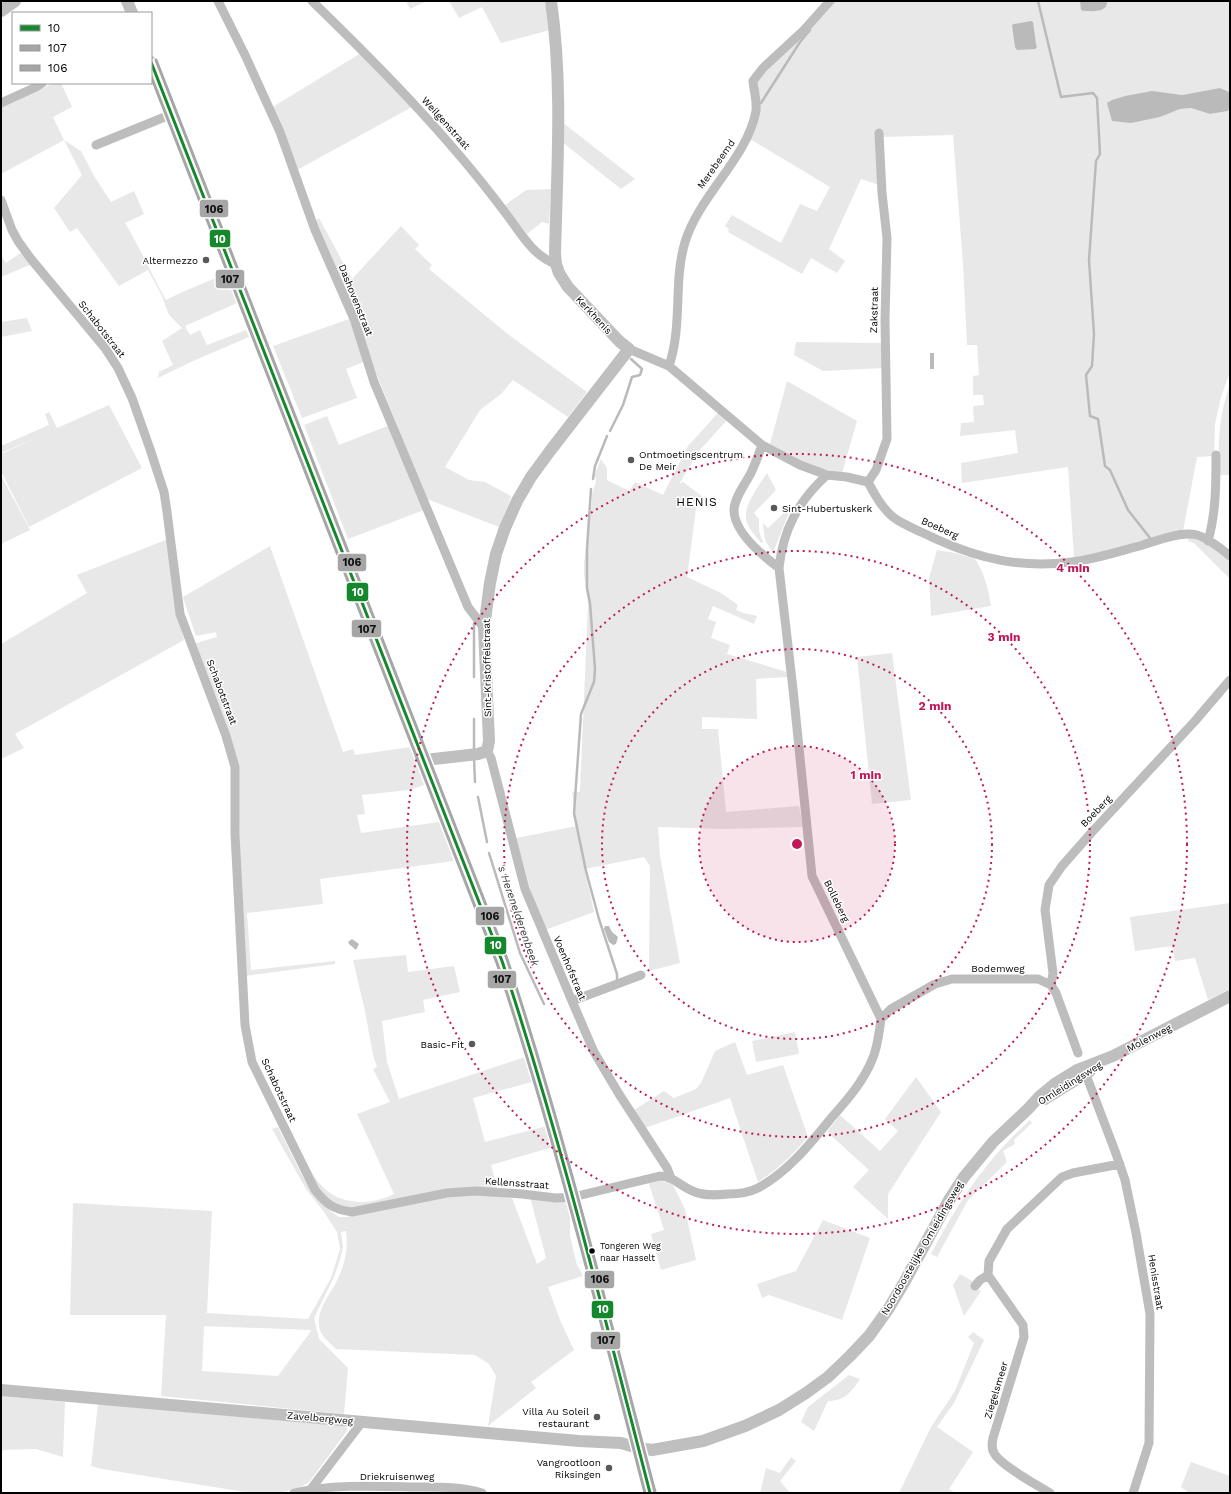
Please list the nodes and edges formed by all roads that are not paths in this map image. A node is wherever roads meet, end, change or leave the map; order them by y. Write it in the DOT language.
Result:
graph roads {
  1 [pos="15,1"];
  2 [pos="127,1"];
  3 [pos="218,1"];
  4 [pos="312,1"];
  5 [pos="551,1"];
  6 [pos="830,1"];
  7 [pos="1,12"];
  8 [pos="132,12"];
  9 [pos="152,64"];
  10 [pos="40,84"];
  11 [pos="1,103"];
  12 [pos="172,114"];
  13 [pos="879,133"];
  14 [pos="96,145"];
  15 [pos="1,200"];
  16 [pos="556,264"];
  17 [pos="629,349"];
  18 [pos="669,366"];
  19 [pos="762,445"];
  20 [pos="1216,455"];
  21 [pos="827,475"];
  22 [pos="868,482"];
  23 [pos="1208,541"];
  24 [pos="1230,556"];
  25 [pos="779,568"];
  26 [pos="484,628"];
  27 [pos="1230,680"];
  28 [pos="487,751"];
  29 [pos="425,760"];
  30 [pos="641,975"];
  31 [pos="1051,985"];
  32 [pos="1230,996"];
  33 [pos="572,1001"];
  34 [pos="881,1019"];
  35 [pos="1078,1053"];
  36 [pos="1113,1056"];
  37 [pos="1066,1076"];
  38 [pos="1088,1080"];
  39 [pos="1028,1109"];
  40 [pos="1120,1164"];
  41 [pos="671,1178"];
  42 [pos="573,1198"];
  43 [pos="342,1210"];
  44 [pos="988,1275"];
  45 [pos="975,1286"];
  46 [pos="1,1390"];
  47 [pos="362,1422"];
  48 [pos="638,1448"];
  49 [pos="311,1489"];
  50 [pos="294,1493"];
  51 [pos="482,1493"];
  52 [pos="650,1493"];
  53 [pos="1050,1493"];
  54 [pos="1133,1493"];
  1 -- 7 [label="main road"];
  2 -- 8 [label="main road"];
  3 -- 26 [label="street, Dashovenstraat"];
  4 -- 16 [label="street, Weilgenstraat"];
  5 -- 16 [label="main road, Kerkhenis"];
  6 -- 18 [label="street, Merebeemd"];
  9 -- 12 [label="main road"];
  10 -- 11 [label="street"];
  12 -- 14 [label="street"];
  12 -- 29 [label="main road"];
  13 -- 22 [label="street, Zakstraat"];
  15 -- 43 [label="street, Schabotstraat"];
  16 -- 17 [label="main road, Kerkhenis"];
  17 -- 18 [label="street, Kerkhenis"];
  17 -- 26 [label="main road, Sint-Kristoffelstraat"];
  18 -- 19 [label="street, Kerkhenis"];
  19 -- 21 [label="street, Kerkhenis"];
  19 -- 25 [label="street"];
  20 -- 23 [label="street"];
  21 -- 22 [label="street, Kerkhenis"];
  21 -- 25 [label="street, Bolleberg"];
  22 -- 23 [label="street, Boeberg"];
  23 -- 24 [label="street, Boeberg"];
  25 -- 34 [label="street, Bolleberg"];
  26 -- 28 [label="main road, Sint-Kristoffelstraat"];
  27 -- 31 [label="street, Boeberg"];
  28 -- 29 [label="main road"];
  28 -- 33 [label="street, Voenhofstraat"];
  29 -- 42 [label="main road"];
  30 -- 33 [label="street"];
  31 -- 34 [label="street, Bodemweg"];
  31 -- 35 [label="street"];
  32 -- 36 [label="main road, Molenweg"];
  33 -- 41 [label="street, Voenhofstraat"];
  34 -- 41 [label="street"];
  36 -- 37 [label="main road, Molenweg"];
  36 -- 39 [label="main road, Omleidingsweg"];
  37 -- 39 [label="main road, Omleidingsweg"];
  38 -- 40 [label="street, Henisstraat"];
  39 -- 48 [label="main road, Noordoostelijke Omleidingsweg"];
  40 -- 44 [label="street"];
  40 -- 54 [label="street, Henisstraat"];
  41 -- 42 [label="street, Kellensstraat"];
  42 -- 43 [label="street, Kellensstraat"];
  42 -- 48 [label="main road"];
  44 -- 45 [label="street"];
  44 -- 53 [label="street, Ziegelsmeer"];
  46 -- 47 [label="main road, Zavelbergweg"];
  47 -- 48 [label="main road, Zavelbergweg"];
  47 -- 49 [label="street"];
  48 -- 52 [label="main road"];
  49 -- 50 [label="street, Driekruisenweg"];
  49 -- 51 [label="street, Driekruisenweg"];
}
